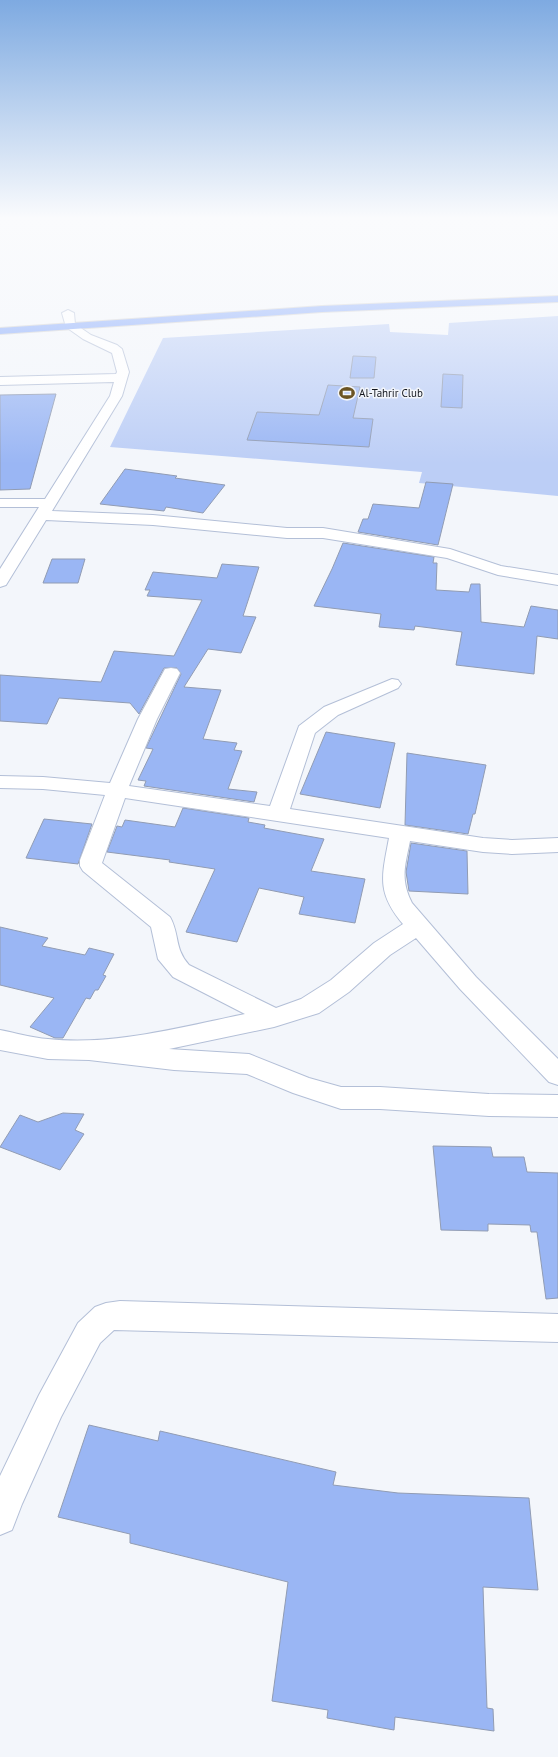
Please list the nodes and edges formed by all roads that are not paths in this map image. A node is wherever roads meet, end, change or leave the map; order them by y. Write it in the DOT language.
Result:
graph roads {
  1 [pos="535,300"];
  2 [pos="53,314"];
  3 [pos="71,317"];
  4 [pos="0,331"];
  5 [pos="121,378"];
  6 [pos="0,381"];
  7 [pos="0,504"];
  8 [pos="45,509"];
  9 [pos="558,580"];
  10 [pos="0,582"];
  11 [pos="171,672"];
  12 [pos="392,684"];
  13 [pos="0,782"];
  14 [pos="116,790"];
  15 [pos="278,815"];
  16 [pos="401,832"];
  17 [pos="558,845"];
  18 [pos="418,925"];
  19 [pos="274,1018"];
  20 [pos="0,1040"];
  21 [pos="89,1050"];
  22 [pos="558,1075"];
  23 [pos="558,1106"];
  24 [pos="558,1328"];
  25 [pos="0,1518"];
  1 -- 3 [label="highway"];
  2 -- 3 [label="highway"];
  3 -- 4 [label="highway"];
  3 -- 5 [label="street"];
  5 -- 6 [label="street"];
  5 -- 8 [label="street"];
  7 -- 8 [label="street"];
  8 -- 9 [label="street"];
  8 -- 10 [label="street"];
  11 -- 14 [label="street"];
  12 -- 15 [label="street"];
  13 -- 14 [label="street"];
  14 -- 15 [label="street"];
  14 -- 19 [label="street"];
  15 -- 16 [label="street"];
  16 -- 17 [label="street"];
  16 -- 18 [label="street"];
  18 -- 19 [label="street"];
  18 -- 22 [label="street"];
  19 -- 21 [label="street"];
  20 -- 21 [label="street"];
  21 -- 23 [label="street"];
  24 -- 25 [label="street"];
}
